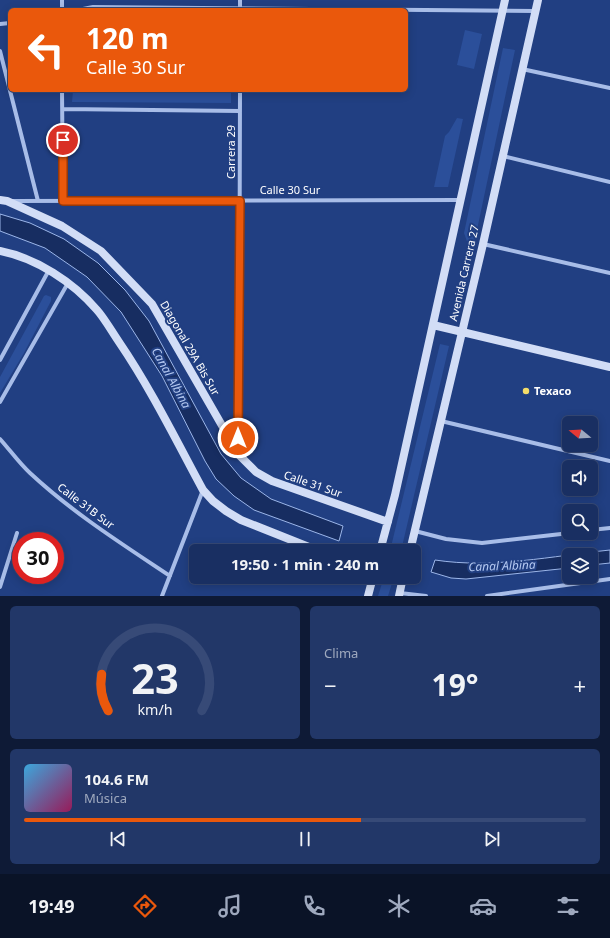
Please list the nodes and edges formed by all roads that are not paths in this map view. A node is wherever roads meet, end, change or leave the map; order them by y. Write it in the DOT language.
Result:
graph roads {
  1 [pos="504,0"];
  2 [pos="538,0"];
  3 [pos="88,8"];
  4 [pos="166,8"];
  5 [pos="408,10"];
  6 [pos="502,10"];
  7 [pos="535,11"];
  8 [pos="0,51"];
  9 [pos="522,69"];
  10 [pos="8,83"];
  11 [pos="610,88"];
  12 [pos="10,92"];
  13 [pos="62,92"];
  14 [pos="240,92"];
  15 [pos="62,109"];
  16 [pos="240,111"];
  17 [pos="502,156"];
  18 [pos="610,182"];
  19 [pos="460,200"];
  20 [pos="4,201"];
  21 [pos="38,201"];
  22 [pos="63,201"];
  23 [pos="240,201"];
  24 [pos="483,244"];
  25 [pos="0,251"];
  26 [pos="50,270"];
  27 [pos="610,273"];
  28 [pos="68,282"];
  29 [pos="433,324"];
  30 [pos="462,332"];
  31 [pos="0,360"];
  32 [pos="610,367"];
  33 [pos="0,402"];
  34 [pos="441,421"];
  35 [pos="0,439"];
  36 [pos="238,455"];
  37 [pos="610,461"];
  38 [pos="204,490"];
  39 [pos="388,522"];
  40 [pos="610,528"];
  41 [pos="598,529"];
  42 [pos="415,531"];
  43 [pos="562,534"];
  44 [pos="301,544"];
  45 [pos="382,544"];
  46 [pos="412,544"];
  47 [pos="12,549"];
  48 [pos="170,576"];
  49 [pos="610,579"];
  50 [pos="371,584"];
  51 [pos="401,584"];
  52 [pos="0,587"];
  53 [pos="399,594"];
  54 [pos="162,596"];
  55 [pos="368,596"];
  56 [pos="426,596"];
  57 [pos="487,596"];
  1 -- 6 [label="main road, Avenida Carrera 27"];
  2 -- 7 [label="main road, Avenida Carrera 27"];
  3 -- 4 [label="street"];
  5 -- 6 [label="street"];
  6 -- 7 [label="street"];
  6 -- 19 [label="main road, Avenida Carrera 27"];
  7 -- 9 [label="main road, Avenida Carrera 27"];
  8 -- 10 [label="street"];
  9 -- 11 [label="street"];
  9 -- 17 [label="main road, Avenida Carrera 27"];
  12 -- 21 [label="street"];
  13 -- 15 [label="street"];
  14 -- 16 [label="street, Carrera 29"];
  15 -- 16 [label="street"];
  15 -- 22 [label="street"];
  16 -- 23 [label="street, Carrera 29"];
  17 -- 18 [label="street"];
  17 -- 24 [label="main road, Avenida Carrera 27"];
  19 -- 23 [label="street, Calle 30 Sur"];
  19 -- 29 [label="main road, Avenida Carrera 27"];
  20 -- 21 [label="street, Calle 30 Sur"];
  20 -- 36 [label="main road, Diagonal 29A Bis Sur"];
  21 -- 22 [label="street, Calle 30 Sur"];
  22 -- 23 [label="street, Calle 30 Sur"];
  23 -- 36 [label="street, Carrera 29"];
  24 -- 27 [label="street"];
  24 -- 30 [label="main road, Avenida Carrera 27"];
  25 -- 26 [label="main road"];
  26 -- 28 [label="main road"];
  26 -- 31 [label="street"];
  28 -- 33 [label="street"];
  28 -- 38 [label="main road"];
  29 -- 30 [label="main road"];
  29 -- 39 [label="main road, Avenida Carrera 27"];
  30 -- 32 [label="main road"];
  30 -- 34 [label="main road, Avenida Carrera 27"];
  34 -- 37 [label="street"];
  34 -- 42 [label="main road, Avenida Carrera 27"];
  35 -- 48 [label="street, Calle 31B Sur"];
  36 -- 39 [label="main road, Calle 31 Sur"];
  38 -- 44 [label="main road"];
  38 -- 48 [label="street"];
  39 -- 45 [label="main road, Avenida Carrera 27"];
  40 -- 41 [label="street"];
  42 -- 43 [label="street"];
  42 -- 46 [label="main road, Avenida Carrera 27"];
  47 -- 52 [label="street"];
  48 -- 54 [label="street"];
  49 -- 57 [label="street"];
  50 -- 55 [label="main road"];
  51 -- 53 [label="main road"];
  53 -- 56 [label="street"];
}
